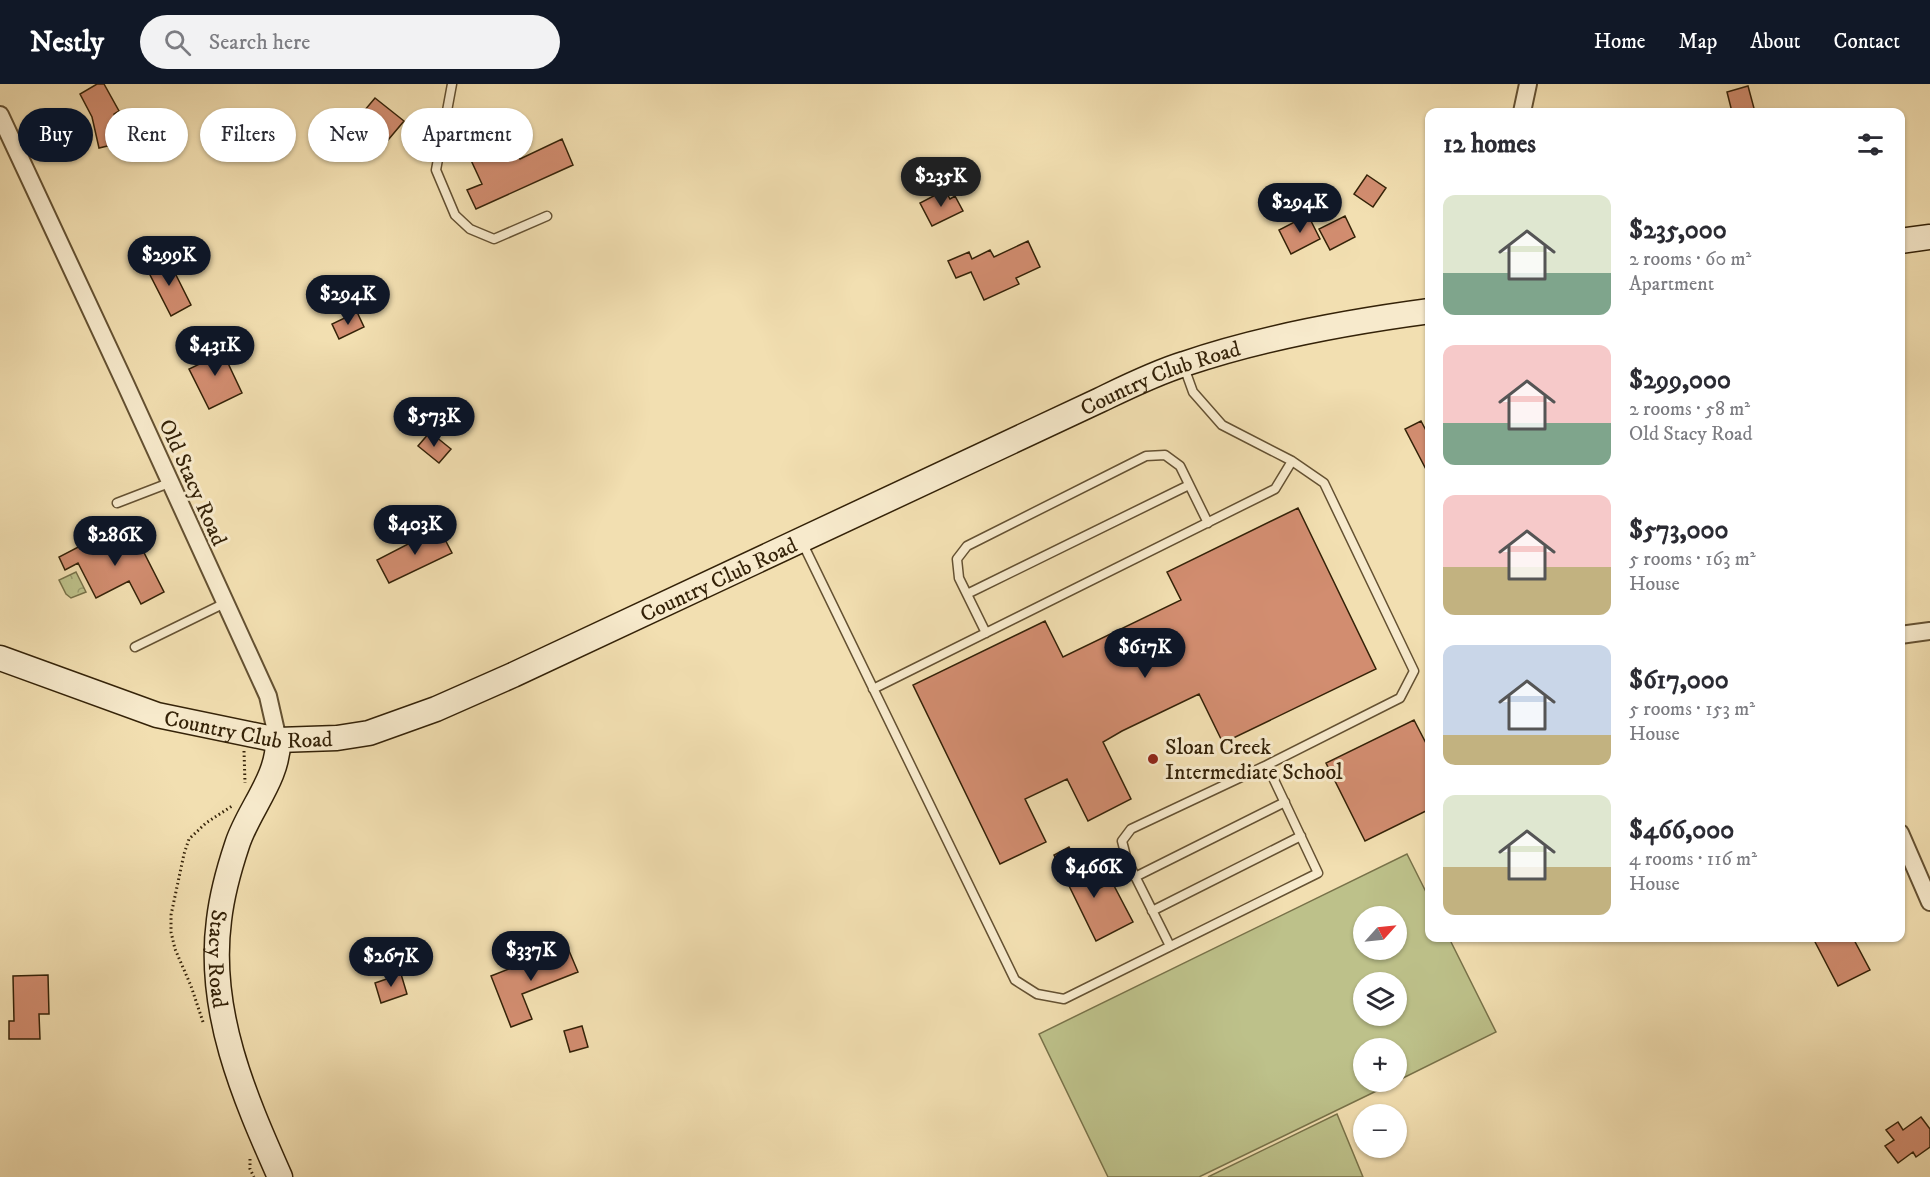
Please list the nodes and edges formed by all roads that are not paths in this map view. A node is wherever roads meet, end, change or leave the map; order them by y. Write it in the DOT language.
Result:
graph roads {
  1 [pos="452,84"];
  2 [pos="1528,84"];
  3 [pos="1523,108"];
  4 [pos="0,116"];
  5 [pos="548,216"];
  6 [pos="1930,237"];
  7 [pos="1905,240"];
  8 [pos="1425,312"];
  9 [pos="1183,364"];
  10 [pos="1292,461"];
  11 [pos="169,483"];
  12 [pos="1189,485"];
  13 [pos="117,503"];
  14 [pos="1208,523"];
  15 [pos="802,541"];
  16 [pos="967,594"];
  17 [pos="225,603"];
  18 [pos="1930,631"];
  19 [pos="986,633"];
  20 [pos="1905,634"];
  21 [pos="135,647"];
  22 [pos="0,658"];
  23 [pos="873,689"];
  24 [pos="278,740"];
  25 [pos="1267,765"];
  26 [pos="1285,802"];
  27 [pos="1301,837"];
  28 [pos="1905,844"];
  29 [pos="1135,877"];
  30 [pos="1930,902"];
  31 [pos="1152,911"];
  32 [pos="1170,946"];
  33 [pos="280,1177"];
  1 -- 5 [label="lane"];
  2 -- 3 [label="street"];
  4 -- 11 [label="street, Old Stacy Road"];
  6 -- 7 [label="main road"];
  8 -- 9 [label="main road, Country Club Road"];
  9 -- 10 [label="lane"];
  9 -- 15 [label="main road, Country Club Road"];
  10 -- 14 [label="lane"];
  10 -- 25 [label="lane"];
  11 -- 13 [label="lane"];
  11 -- 17 [label="street, Old Stacy Road"];
  12 -- 14 [label="lane"];
  12 -- 16 [label="lane"];
  12 -- 16 [label="lane"];
  14 -- 19 [label="lane"];
  15 -- 23 [label="lane"];
  15 -- 24 [label="main road, Country Club Road"];
  16 -- 19 [label="lane"];
  17 -- 21 [label="lane"];
  17 -- 24 [label="street, Old Stacy Road"];
  18 -- 20 [label="street"];
  19 -- 23 [label="lane"];
  22 -- 24 [label="main road, Country Club Road"];
  23 -- 32 [label="lane"];
  24 -- 33 [label="main road, Stacy Road"];
  25 -- 26 [label="lane"];
  25 -- 29 [label="lane"];
  26 -- 27 [label="lane"];
  26 -- 29 [label="lane"];
  27 -- 31 [label="lane"];
  27 -- 32 [label="lane"];
  28 -- 30 [label="street"];
  29 -- 31 [label="lane"];
  31 -- 32 [label="lane"];
}
